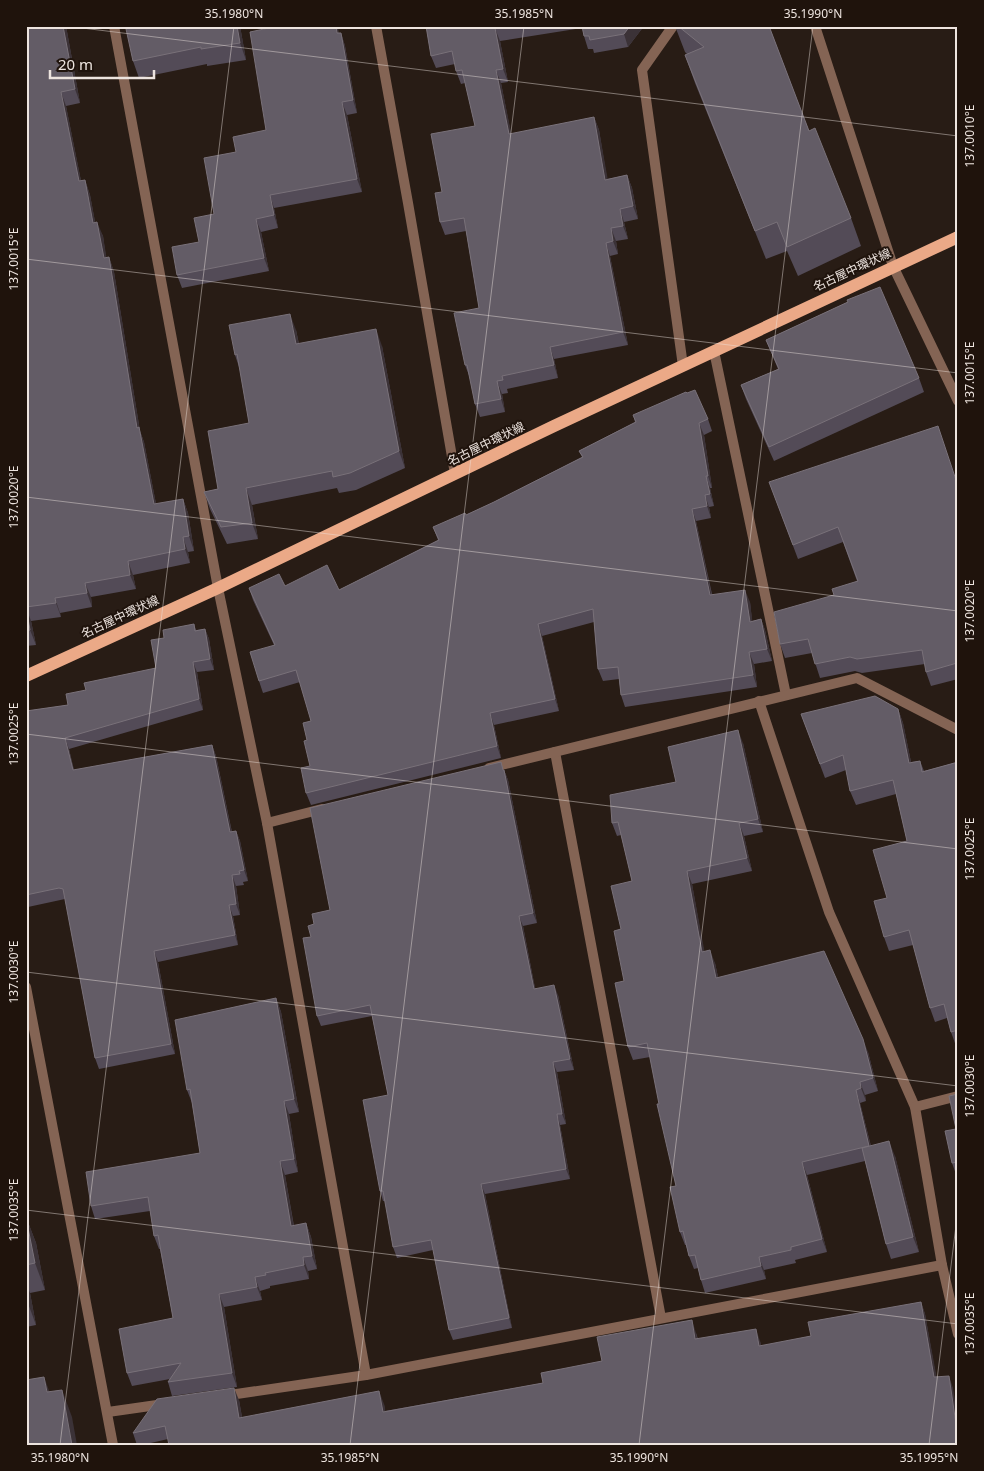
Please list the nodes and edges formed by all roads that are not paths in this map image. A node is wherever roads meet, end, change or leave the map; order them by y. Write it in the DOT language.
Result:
graph roads {
  1 [pos="114,26"];
  2 [pos="376,26"];
  3 [pos="673,26"];
  4 [pos="815,26"];
  5 [pos="953,239"];
  6 [pos="893,266"];
  7 [pos="714,351"];
  8 [pos="683,366"];
  9 [pos="958,401"];
  10 [pos="455,474"];
  11 [pos="218,588"];
  12 [pos="26,676"];
  13 [pos="786,695"];
  14 [pos="760,701"];
  15 [pos="958,730"];
  16 [pos="555,752"];
  17 [pos="477,771"];
  18 [pos="334,806"];
  19 [pos="267,823"];
  20 [pos="26,987"];
  21 [pos="958,1096"];
  22 [pos="915,1107"];
  23 [pos="942,1266"];
  24 [pos="661,1318"];
  25 [pos="958,1334"];
  26 [pos="366,1375"];
  27 [pos="213,1397"];
  28 [pos="175,1402"];
  29 [pos="108,1412"];
  30 [pos="113,1445"];
  1 -- 11 [label="street"];
  2 -- 10 [label="street"];
  3 -- 8 [label="street"];
  4 -- 6 [label="street"];
  5 -- 6 [label="main road, 名古屋中環状線"];
  6 -- 7 [label="main road, 名古屋中環状線"];
  6 -- 9 [label="street"];
  7 -- 8 [label="main road, 名古屋中環状線"];
  7 -- 13 [label="street"];
  8 -- 10 [label="main road, 名古屋中環状線"];
  10 -- 11 [label="main road, 名古屋中環状線"];
  11 -- 12 [label="main road, 名古屋中環状線"];
  11 -- 19 [label="street"];
  13 -- 14 [label="street"];
  13 -- 15 [label="street"];
  14 -- 16 [label="street"];
  14 -- 22 [label="street"];
  16 -- 17 [label="street"];
  16 -- 24 [label="street"];
  18 -- 19 [label="street"];
  19 -- 26 [label="street"];
  20 -- 29 [label="street"];
  21 -- 22 [label="street"];
  22 -- 23 [label="street"];
  23 -- 24 [label="street"];
  23 -- 25 [label="street"];
  24 -- 26 [label="street"];
  26 -- 27 [label="street"];
  28 -- 29 [label="street"];
  29 -- 30 [label="street"];
}
